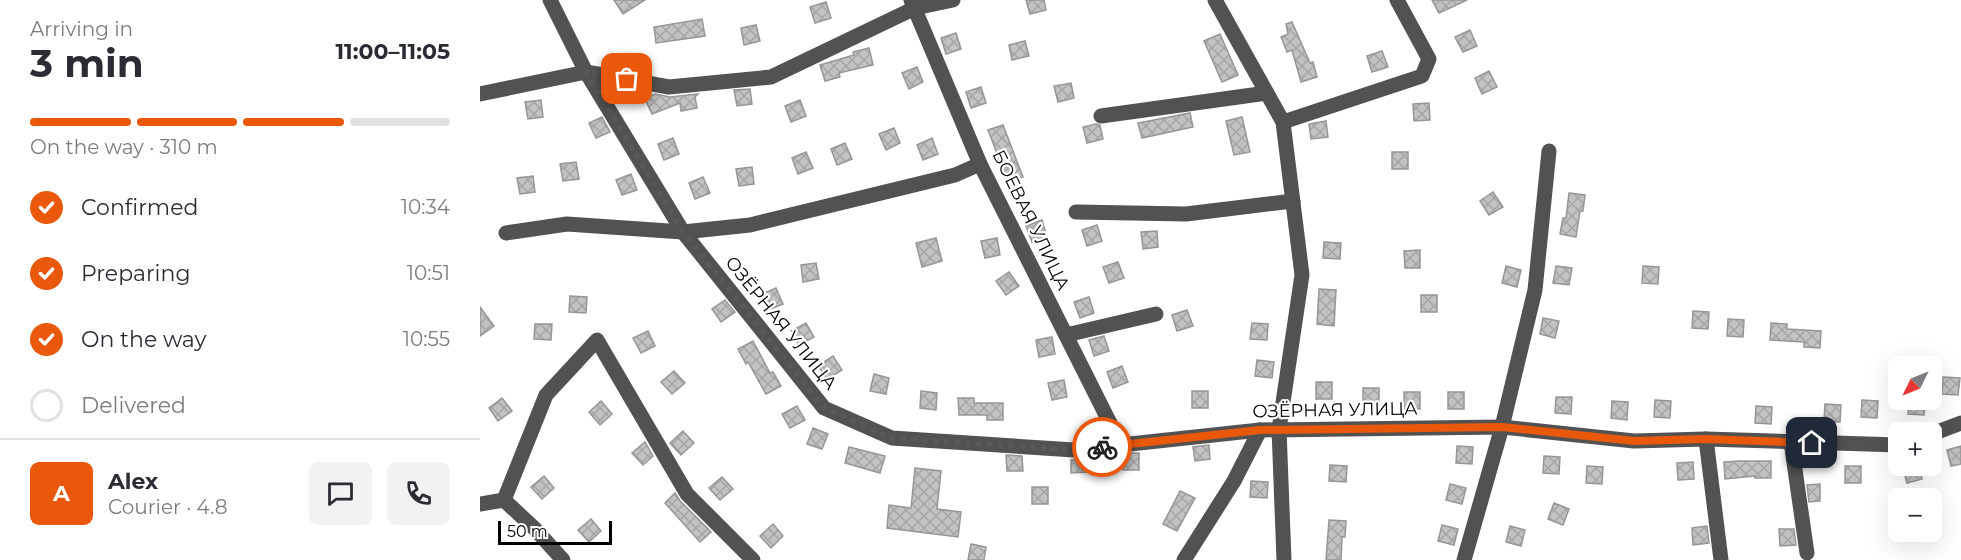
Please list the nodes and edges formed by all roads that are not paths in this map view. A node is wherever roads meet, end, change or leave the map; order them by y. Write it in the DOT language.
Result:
graph roads {
  1 [pos="550,0"];
  2 [pos="953,0"];
  3 [pos="1215,0"];
  4 [pos="1397,0"];
  5 [pos="913,4"];
  6 [pos="586,72"];
  7 [pos="1267,93"];
  8 [pos="480,94"];
  9 [pos="1101,116"];
  10 [pos="1283,122"];
  11 [pos="1549,150"];
  12 [pos="980,164"];
  13 [pos="1293,201"];
  14 [pos="1076,212"];
  15 [pos="683,232"];
  16 [pos="506,233"];
  17 [pos="1156,314"];
  18 [pos="1065,335"];
  19 [pos="1961,423"];
  20 [pos="1502,427"];
  21 [pos="1279,429"];
  22 [pos="1260,430"];
  23 [pos="1942,430"];
  24 [pos="1706,439"];
  25 [pos="1791,442"];
  26 [pos="1121,445"];
  27 [pos="1888,445"];
  28 [pos="504,500"];
  29 [pos="480,504"];
  30 [pos="1807,553"];
  31 [pos="562,560"];
  32 [pos="753,560"];
  33 [pos="1184,560"];
  34 [pos="1284,560"];
  35 [pos="1464,560"];
  36 [pos="1721,560"];
  1 -- 6 [label="street, ОЗЁРНАЯ УЛИЦА"];
  2 -- 5 [label="street"];
  3 -- 7 [label="street"];
  4 -- 10 [label="street"];
  5 -- 6 [label="street"];
  5 -- 12 [label="street, БОЕВАЯ УЛИЦА"];
  6 -- 8 [label="street"];
  6 -- 15 [label="street, ОЗЁРНАЯ УЛИЦА"];
  7 -- 9 [label="street"];
  7 -- 10 [label="street"];
  10 -- 13 [label="street"];
  11 -- 20 [label="street"];
  12 -- 15 [label="street"];
  12 -- 18 [label="street, БОЕВАЯ УЛИЦА"];
  13 -- 14 [label="street"];
  13 -- 21 [label="street"];
  15 -- 16 [label="street"];
  15 -- 26 [label="street, ОЗЁРНАЯ УЛИЦА"];
  17 -- 18 [label="street"];
  18 -- 26 [label="street, БОЕВАЯ УЛИЦА"];
  19 -- 23 [label="street"];
  20 -- 21 [label="street, ОЗЁРНАЯ УЛИЦА"];
  20 -- 24 [label="street, ОЗЁРНАЯ УЛИЦА"];
  20 -- 35 [label="street"];
  21 -- 22 [label="street, ОЗЁРНАЯ УЛИЦА"];
  21 -- 34 [label="street"];
  22 -- 26 [label="street, ОЗЁРНАЯ УЛИЦА"];
  22 -- 33 [label="street"];
  24 -- 25 [label="street, ОЗЁРНАЯ УЛИЦА"];
  24 -- 36 [label="street"];
  25 -- 27 [label="street, ОЗЁРНАЯ УЛИЦА"];
  25 -- 30 [label="street"];
  28 -- 29 [label="street"];
  28 -- 31 [label="street"];
  28 -- 32 [label="street"];
}
